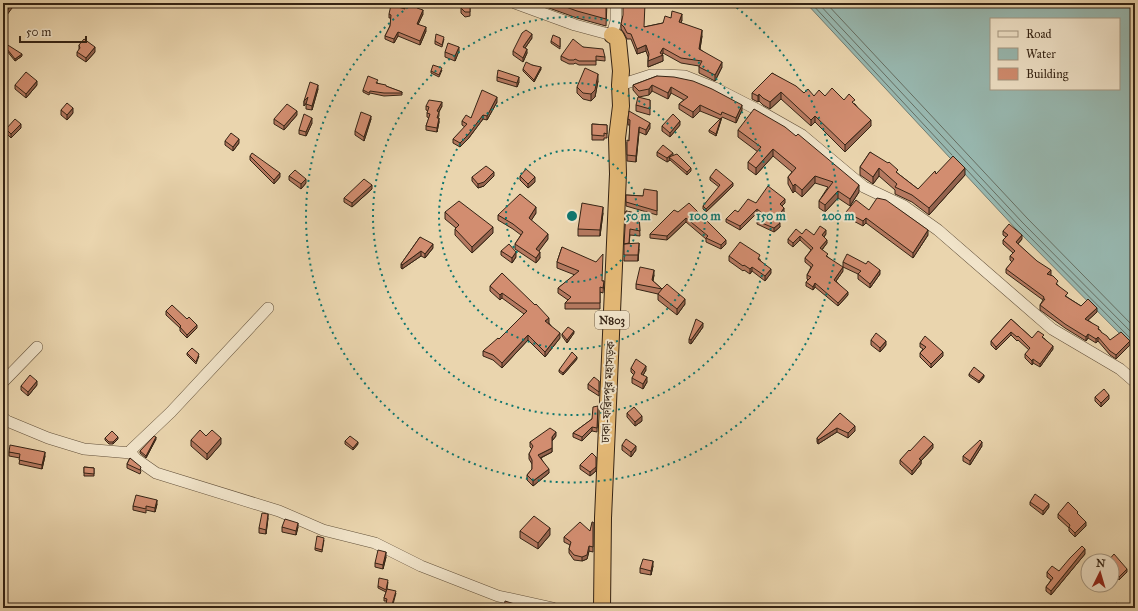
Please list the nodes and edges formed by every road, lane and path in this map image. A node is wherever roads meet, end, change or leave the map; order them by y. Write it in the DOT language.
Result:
graph roads {
  1 [pos="515,3"];
  2 [pos="616,3"];
  3 [pos="612,35"];
  4 [pos="620,85"];
  5 [pos="268,308"];
  6 [pos="37,347"];
  7 [pos="3,382"];
  8 [pos="1135,382"];
  9 [pos="3,418"];
  10 [pos="131,454"];
  11 [pos="553,608"];
  12 [pos="602,608"];
  1 -- 3 [label="street"];
  2 -- 3 [label="street"];
  3 -- 4 [label="highway, ঢাকা-ফরিদপুর মহাসড়ক / N803"];
  4 -- 8 [label="street"];
  4 -- 12 [label="highway, ঢাকা-ফরিদপুর মহাসড়ক / N803"];
  5 -- 10 [label="street"];
  6 -- 7 [label="street"];
  9 -- 10 [label="street"];
  10 -- 11 [label="street"];
}
